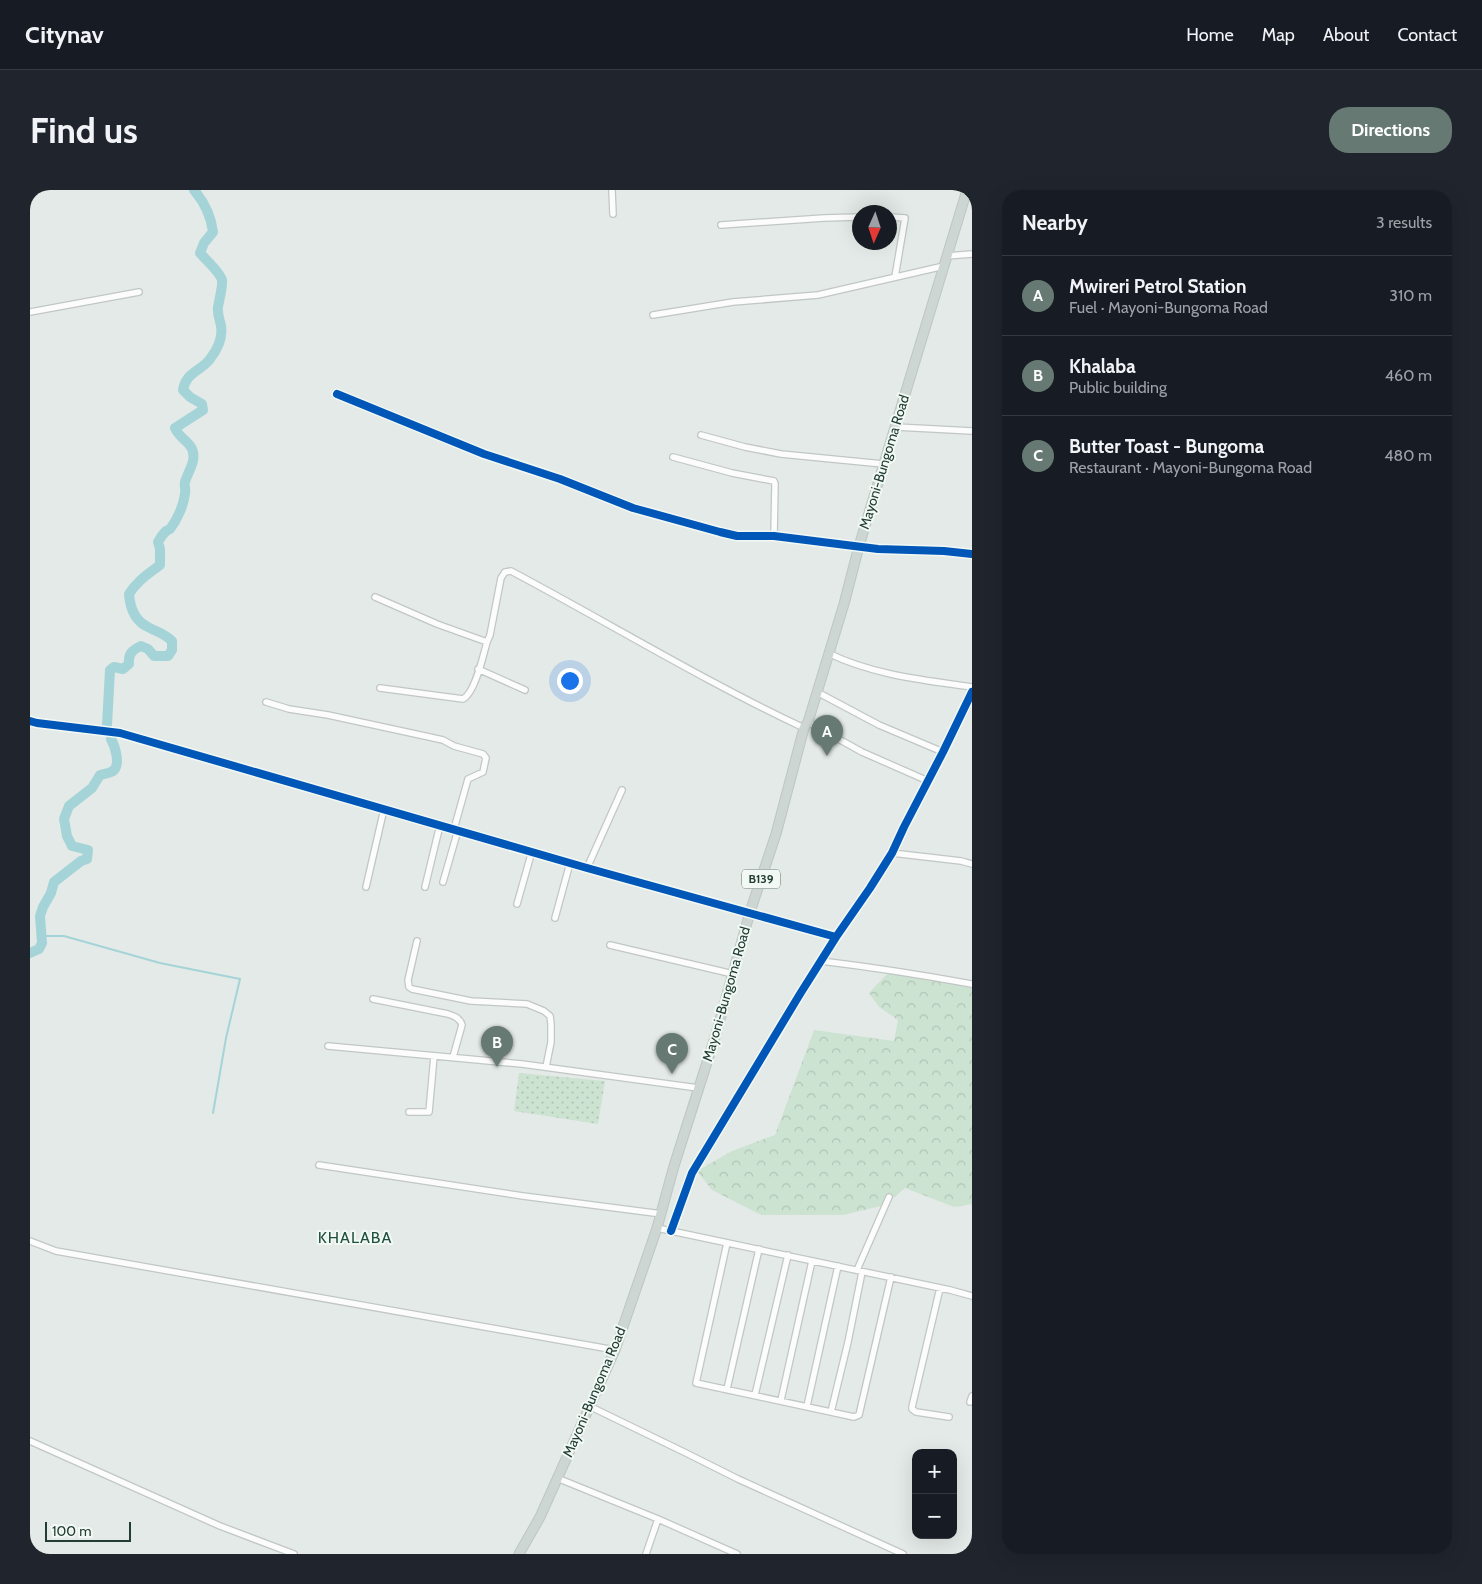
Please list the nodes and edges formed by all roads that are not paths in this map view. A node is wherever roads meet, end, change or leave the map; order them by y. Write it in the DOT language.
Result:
graph roads {
  1 [pos="612,190"];
  2 [pos="967,190"];
  3 [pos="614,214"];
  4 [pos="852,216"];
  5 [pos="897,217"];
  6 [pos="721,225"];
  7 [pos="972,254"];
  8 [pos="947,256"];
  9 [pos="944,266"];
  10 [pos="895,277"];
  11 [pos="138,292"];
  12 [pos="30,312"];
  13 [pos="652,315"];
  14 [pos="337,394"];
  15 [pos="896,427"];
  16 [pos="972,432"];
  17 [pos="700,435"];
  18 [pos="673,457"];
  19 [pos="883,464"];
  20 [pos="774,536"];
  21 [pos="859,546"];
  22 [pos="972,554"];
  23 [pos="375,597"];
  24 [pos="487,642"];
  25 [pos="828,653"];
  26 [pos="478,669"];
  27 [pos="972,687"];
  28 [pos="380,688"];
  29 [pos="526,690"];
  30 [pos="817,692"];
  31 [pos="972,692"];
  32 [pos="266,702"];
  33 [pos="30,721"];
  34 [pos="806,725"];
  35 [pos="943,752"];
  36 [pos="928,780"];
  37 [pos="622,790"];
  38 [pos="384,809"];
  39 [pos="440,825"];
  40 [pos="456,829"];
  41 [pos="532,851"];
  42 [pos="892,853"];
  43 [pos="570,863"];
  44 [pos="972,864"];
  45 [pos="587,868"];
  46 [pos="443,882"];
  47 [pos="366,887"];
  48 [pos="425,887"];
  49 [pos="517,904"];
  50 [pos="750,912"];
  51 [pos="555,918"];
  52 [pos="836,937"];
  53 [pos="417,941"];
  54 [pos="610,945"];
  55 [pos="820,961"];
  56 [pos="733,974"];
  57 [pos="972,984"];
  58 [pos="373,999"];
  59 [pos="328,1046"];
  60 [pos="434,1056"];
  61 [pos="454,1057"];
  62 [pos="546,1067"];
  63 [pos="698,1088"];
  64 [pos="408,1112"];
  65 [pos="318,1165"];
  66 [pos="889,1196"];
  67 [pos="662,1214"];
  68 [pos="657,1228"];
  69 [pos="671,1231"];
  70 [pos="30,1241"];
  71 [pos="727,1243"];
  72 [pos="758,1249"];
  73 [pos="788,1255"];
  74 [pos="812,1261"];
  75 [pos="838,1266"];
  76 [pos="859,1271"];
  77 [pos="891,1277"];
  78 [pos="940,1288"];
  79 [pos="972,1296"];
  80 [pos="615,1350"];
  81 [pos="727,1389"];
  82 [pos="755,1395"];
  83 [pos="781,1400"];
  84 [pos="588,1406"];
  85 [pos="807,1406"];
  86 [pos="830,1412"];
  87 [pos="949,1417"];
  88 [pos="30,1441"];
  89 [pos="557,1478"];
  90 [pos="658,1519"];
  91 [pos="294,1554"];
  92 [pos="518,1554"];
  93 [pos="646,1554"];
  94 [pos="737,1554"];
  95 [pos="903,1554"];
  1 -- 3 [label="street"];
  2 -- 8 [label="main road, Mayoni-Bungoma Road / B139"];
  4 -- 6 [label="street"];
  5 -- 10 [label="street"];
  7 -- 8 [label="street"];
  8 -- 9 [label="main road, Mayoni-Bungoma Road / B139"];
  9 -- 10 [label="street"];
  9 -- 15 [label="main road, Mayoni-Bungoma Road / B139"];
  10 -- 13 [label="street"];
  11 -- 12 [label="street"];
  14 -- 20 [label="street"];
  15 -- 16 [label="street"];
  15 -- 19 [label="main road, Mayoni-Bungoma Road / B139"];
  17 -- 19 [label="street"];
  18 -- 20 [label="street"];
  19 -- 21 [label="main road, Mayoni-Bungoma Road / B139"];
  20 -- 21 [label="street"];
  21 -- 22 [label="street"];
  21 -- 25 [label="main road, Mayoni-Bungoma Road / B139"];
  23 -- 24 [label="street"];
  24 -- 26 [label="street"];
  24 -- 34 [label="street"];
  25 -- 27 [label="street"];
  25 -- 30 [label="main road, Mayoni-Bungoma Road / B139"];
  26 -- 28 [label="street"];
  26 -- 29 [label="street"];
  30 -- 34 [label="main road, Mayoni-Bungoma Road / B139"];
  30 -- 35 [label="street"];
  31 -- 35 [label="street"];
  32 -- 40 [label="street"];
  33 -- 38 [label="street"];
  34 -- 36 [label="street"];
  34 -- 50 [label="main road, Mayoni-Bungoma Road / B139"];
  35 -- 36 [label="street"];
  36 -- 42 [label="street"];
  37 -- 45 [label="street"];
  38 -- 39 [label="street"];
  38 -- 47 [label="street"];
  39 -- 40 [label="street"];
  39 -- 48 [label="street"];
  40 -- 41 [label="street"];
  40 -- 46 [label="street"];
  41 -- 43 [label="street"];
  41 -- 49 [label="street"];
  42 -- 44 [label="street"];
  42 -- 52 [label="street"];
  43 -- 45 [label="street"];
  43 -- 51 [label="street"];
  45 -- 50 [label="street"];
  50 -- 52 [label="street"];
  50 -- 56 [label="main road, Mayoni-Bungoma Road / B139"];
  52 -- 55 [label="street"];
  53 -- 62 [label="street"];
  54 -- 56 [label="street"];
  55 -- 57 [label="street"];
  55 -- 69 [label="street"];
  56 -- 63 [label="main road, Mayoni-Bungoma Road / B139"];
  58 -- 61 [label="street"];
  59 -- 60 [label="street"];
  60 -- 61 [label="street"];
  60 -- 64 [label="street"];
  61 -- 62 [label="street"];
  62 -- 63 [label="street"];
  63 -- 67 [label="main road, Mayoni-Bungoma Road / B139"];
  65 -- 67 [label="street"];
  66 -- 76 [label="street"];
  67 -- 68 [label="main road, Mayoni-Bungoma Road / B139"];
  68 -- 69 [label="street"];
  68 -- 80 [label="main road, Mayoni-Bungoma Road / B139"];
  69 -- 71 [label="street"];
  70 -- 80 [label="street"];
  71 -- 72 [label="street"];
  71 -- 81 [label="street"];
  72 -- 73 [label="street"];
  72 -- 81 [label="street"];
  73 -- 74 [label="street"];
  73 -- 82 [label="street"];
  74 -- 75 [label="street"];
  74 -- 83 [label="street"];
  75 -- 76 [label="street"];
  75 -- 85 [label="street"];
  76 -- 77 [label="street"];
  76 -- 86 [label="street"];
  77 -- 78 [label="street"];
  77 -- 86 [label="street"];
  78 -- 79 [label="street"];
  78 -- 87 [label="street"];
  80 -- 84 [label="main road, Mayoni-Bungoma Road / B139"];
  81 -- 82 [label="street"];
  82 -- 83 [label="street"];
  83 -- 85 [label="street"];
  84 -- 89 [label="main road, Mayoni-Bungoma Road / B139"];
  84 -- 95 [label="street"];
  85 -- 86 [label="street"];
  88 -- 91 [label="street"];
  89 -- 90 [label="street"];
  89 -- 92 [label="main road, Mayoni-Bungoma Road / B139"];
  90 -- 93 [label="street"];
  90 -- 94 [label="street"];
}
